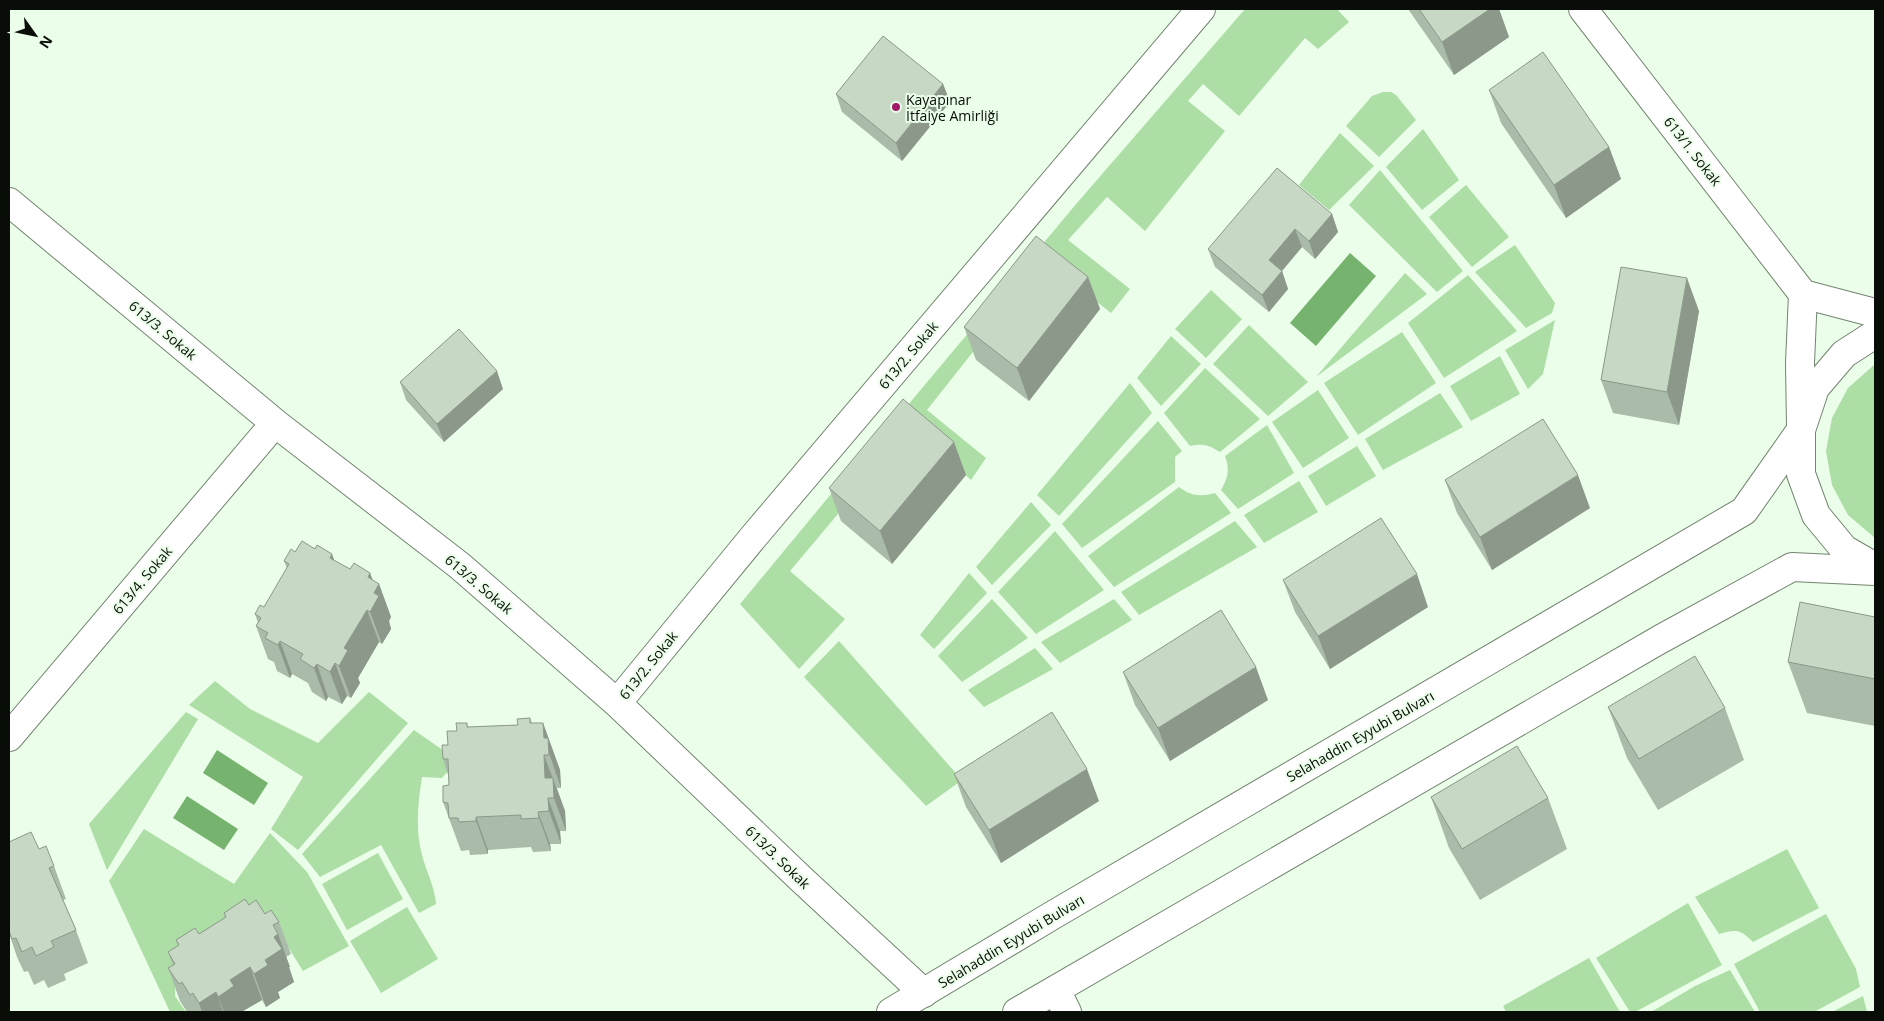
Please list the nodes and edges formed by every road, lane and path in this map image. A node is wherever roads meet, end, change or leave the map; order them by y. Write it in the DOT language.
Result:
graph roads {
  1 [pos="1202,9"];
  2 [pos="1583,9"];
  3 [pos="9,202"];
  4 [pos="1804,294"];
  5 [pos="1875,313"];
  6 [pos="1875,334"];
  7 [pos="275,423"];
  8 [pos="1801,430"];
  9 [pos="1875,569"];
  10 [pos="617,703"];
  11 [pos="9,737"];
  12 [pos="924,993"];
  13 [pos="1061,1001"];
  14 [pos="891,1012"];
  15 [pos="1016,1012"];
  1 -- 10 [label="street, 613/2. Sokak"];
  2 -- 4 [label="street, 613/1. Sokak"];
  3 -- 7 [label="street, 613/3. Sokak"];
  4 -- 5 [label="street"];
  4 -- 8 [label="street"];
  6 -- 8 [label="street"];
  7 -- 10 [label="street, 613/3. Sokak"];
  7 -- 11 [label="street, 613/4. Sokak"];
  8 -- 9 [label="street"];
  8 -- 12 [label="street, Selahaddin Eyyubi Bulvarı"];
  9 -- 13 [label="street"];
  10 -- 12 [label="street, 613/3. Sokak"];
  12 -- 14 [label="street, Selahaddin Eyyubi Bulvarı"];
  13 -- 15 [label="street"];
}
